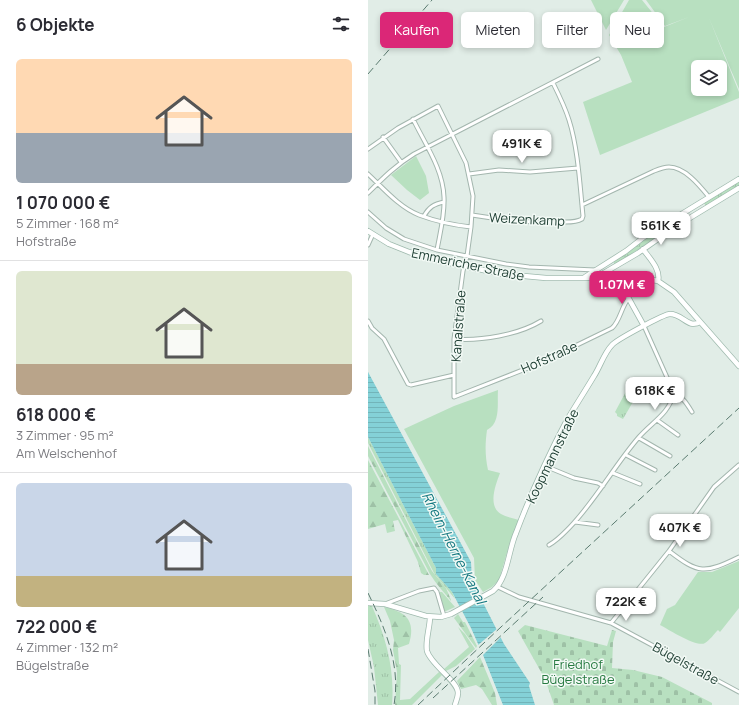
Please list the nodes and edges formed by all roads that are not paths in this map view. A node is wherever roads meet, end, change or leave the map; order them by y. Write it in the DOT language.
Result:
graph roads {
  1 [pos="598,59"];
  2 [pos="553,83"];
  3 [pos="413,119"];
  4 [pos="452,134"];
  5 [pos="383,137"];
  6 [pos="427,147"];
  7 [pos="368,149"];
  8 [pos="401,162"];
  9 [pos="578,168"];
  10 [pos="368,174"];
  11 [pos="469,174"];
  12 [pos="739,179"];
  13 [pos="378,183"];
  14 [pos="739,188"];
  15 [pos="368,193"];
  16 [pos="709,197"];
  17 [pos="444,202"];
  18 [pos="582,206"];
  19 [pos="368,212"];
  20 [pos="472,215"];
  21 [pos="424,216"];
  22 [pos="678,216"];
  23 [pos="443,222"];
  24 [pos="681,224"];
  25 [pos="471,227"];
  26 [pos="368,231"];
  27 [pos="373,234"];
  28 [pos="368,245"];
  29 [pos="643,249"];
  30 [pos="436,250"];
  31 [pos="467,256"];
  32 [pos="464,266"];
  33 [pos="587,270"];
  34 [pos="597,270"];
  35 [pos="588,276"];
  36 [pos="597,277"];
  37 [pos="622,278"];
  38 [pos="658,281"];
  39 [pos="628,299"];
  40 [pos="368,321"];
  41 [pos="541,321"];
  42 [pos="700,322"];
  43 [pos="644,326"];
  44 [pos="454,339"];
  45 [pos="739,366"];
  46 [pos="454,375"];
  47 [pos="674,393"];
  48 [pos="454,397"];
  49 [pos="692,412"];
  50 [pos="657,420"];
  51 [pos="678,434"];
  52 [pos="639,438"];
  53 [pos="626,455"];
  54 [pos="670,456"];
  55 [pos="739,464"];
  56 [pos="545,466"];
  57 [pos="655,470"];
  58 [pos="613,473"];
  59 [pos="640,484"];
  60 [pos="603,486"];
  61 [pos="575,522"];
  62 [pos="598,525"];
  63 [pos="549,545"];
  64 [pos="669,551"];
  65 [pos="739,557"];
  66 [pos="498,587"];
  67 [pos="368,603"];
  68 [pos="385,604"];
  69 [pos="428,616"];
  70 [pos="444,616"];
  71 [pos="611,623"];
  72 [pos="739,692"];
  73 [pos="455,705"];
  1 -- 2 [label="street"];
  2 -- 4 [label="street"];
  2 -- 9 [label="street"];
  3 -- 4 [label="street, Kanalstraße"];
  3 -- 5 [label="street"];
  3 -- 6 [label="street"];
  4 -- 6 [label="street"];
  4 -- 11 [label="street, Kanalstraße"];
  5 -- 7 [label="street"];
  5 -- 8 [label="street"];
  6 -- 8 [label="street"];
  6 -- 17 [label="street"];
  8 -- 13 [label="street"];
  9 -- 11 [label="street"];
  9 -- 18 [label="street"];
  10 -- 13 [label="street"];
  11 -- 20 [label="street, Kanalstraße"];
  12 -- 16 [label="main road"];
  13 -- 15 [label="street"];
  13 -- 21 [label="street"];
  14 -- 24 [label="main road"];
  16 -- 18 [label="street"];
  16 -- 22 [label="main road"];
  17 -- 21 [label="street"];
  17 -- 23 [label="street"];
  18 -- 20 [label="street, Weizenkamp"];
  19 -- 30 [label="street, Emmericher Straße"];
  20 -- 25 [label="street, Kanalstraße"];
  21 -- 23 [label="street"];
  22 -- 24 [label="main road"];
  22 -- 34 [label="main road"];
  23 -- 25 [label="street"];
  23 -- 30 [label="street"];
  24 -- 29 [label="main road"];
  25 -- 31 [label="street, Kanalstraße"];
  26 -- 27 [label="main road, Emmericher Straße"];
  27 -- 28 [label="street"];
  27 -- 32 [label="main road, Emmericher Straße"];
  29 -- 36 [label="main road"];
  29 -- 38 [label="main road"];
  30 -- 31 [label="street, Emmericher Straße"];
  31 -- 32 [label="street, Kanalstraße"];
  31 -- 33 [label="street, Emmericher Straße"];
  32 -- 35 [label="main road, Emmericher Straße"];
  32 -- 44 [label="street, Kanalstraße"];
  33 -- 34 [label="street, Emmericher Straße"];
  33 -- 35 [label="street"];
  34 -- 35 [label="main road"];
  34 -- 36 [label="main road"];
  35 -- 36 [label="main road, Emmericher Straße"];
  36 -- 37 [label="main road, Emmericher Straße"];
  37 -- 38 [label="main road, Emmericher Straße"];
  37 -- 39 [label="main road"];
  38 -- 42 [label="main road, Emmericher Straße"];
  39 -- 43 [label="main road"];
  39 -- 48 [label="street, Hofstraße"];
  40 -- 46 [label="street"];
  41 -- 44 [label="street"];
  42 -- 43 [label="main road, Koopmannstraße"];
  42 -- 45 [label="main road, Emmericher Straße"];
  43 -- 47 [label="street"];
  43 -- 56 [label="main road, Koopmannstraße"];
  44 -- 46 [label="street, Kanalstraße"];
  46 -- 48 [label="street, Kanalstraße"];
  47 -- 49 [label="street"];
  47 -- 50 [label="street"];
  50 -- 51 [label="street"];
  50 -- 52 [label="street"];
  52 -- 53 [label="street"];
  52 -- 54 [label="street"];
  53 -- 57 [label="street"];
  53 -- 58 [label="street"];
  55 -- 64 [label="street"];
  56 -- 60 [label="street"];
  56 -- 66 [label="main road, Koopmannstraße"];
  58 -- 59 [label="street"];
  58 -- 60 [label="street"];
  60 -- 61 [label="street"];
  61 -- 62 [label="street"];
  61 -- 63 [label="street"];
  64 -- 65 [label="street"];
  64 -- 71 [label="street"];
  66 -- 70 [label="main road"];
  66 -- 71 [label="street, Bügelstraße"];
  67 -- 68 [label="main road"];
  68 -- 69 [label="main road"];
  68 -- 70 [label="street"];
  69 -- 70 [label="main road"];
  69 -- 73 [label="main road"];
  71 -- 72 [label="street, Bügelstraße"];
}
